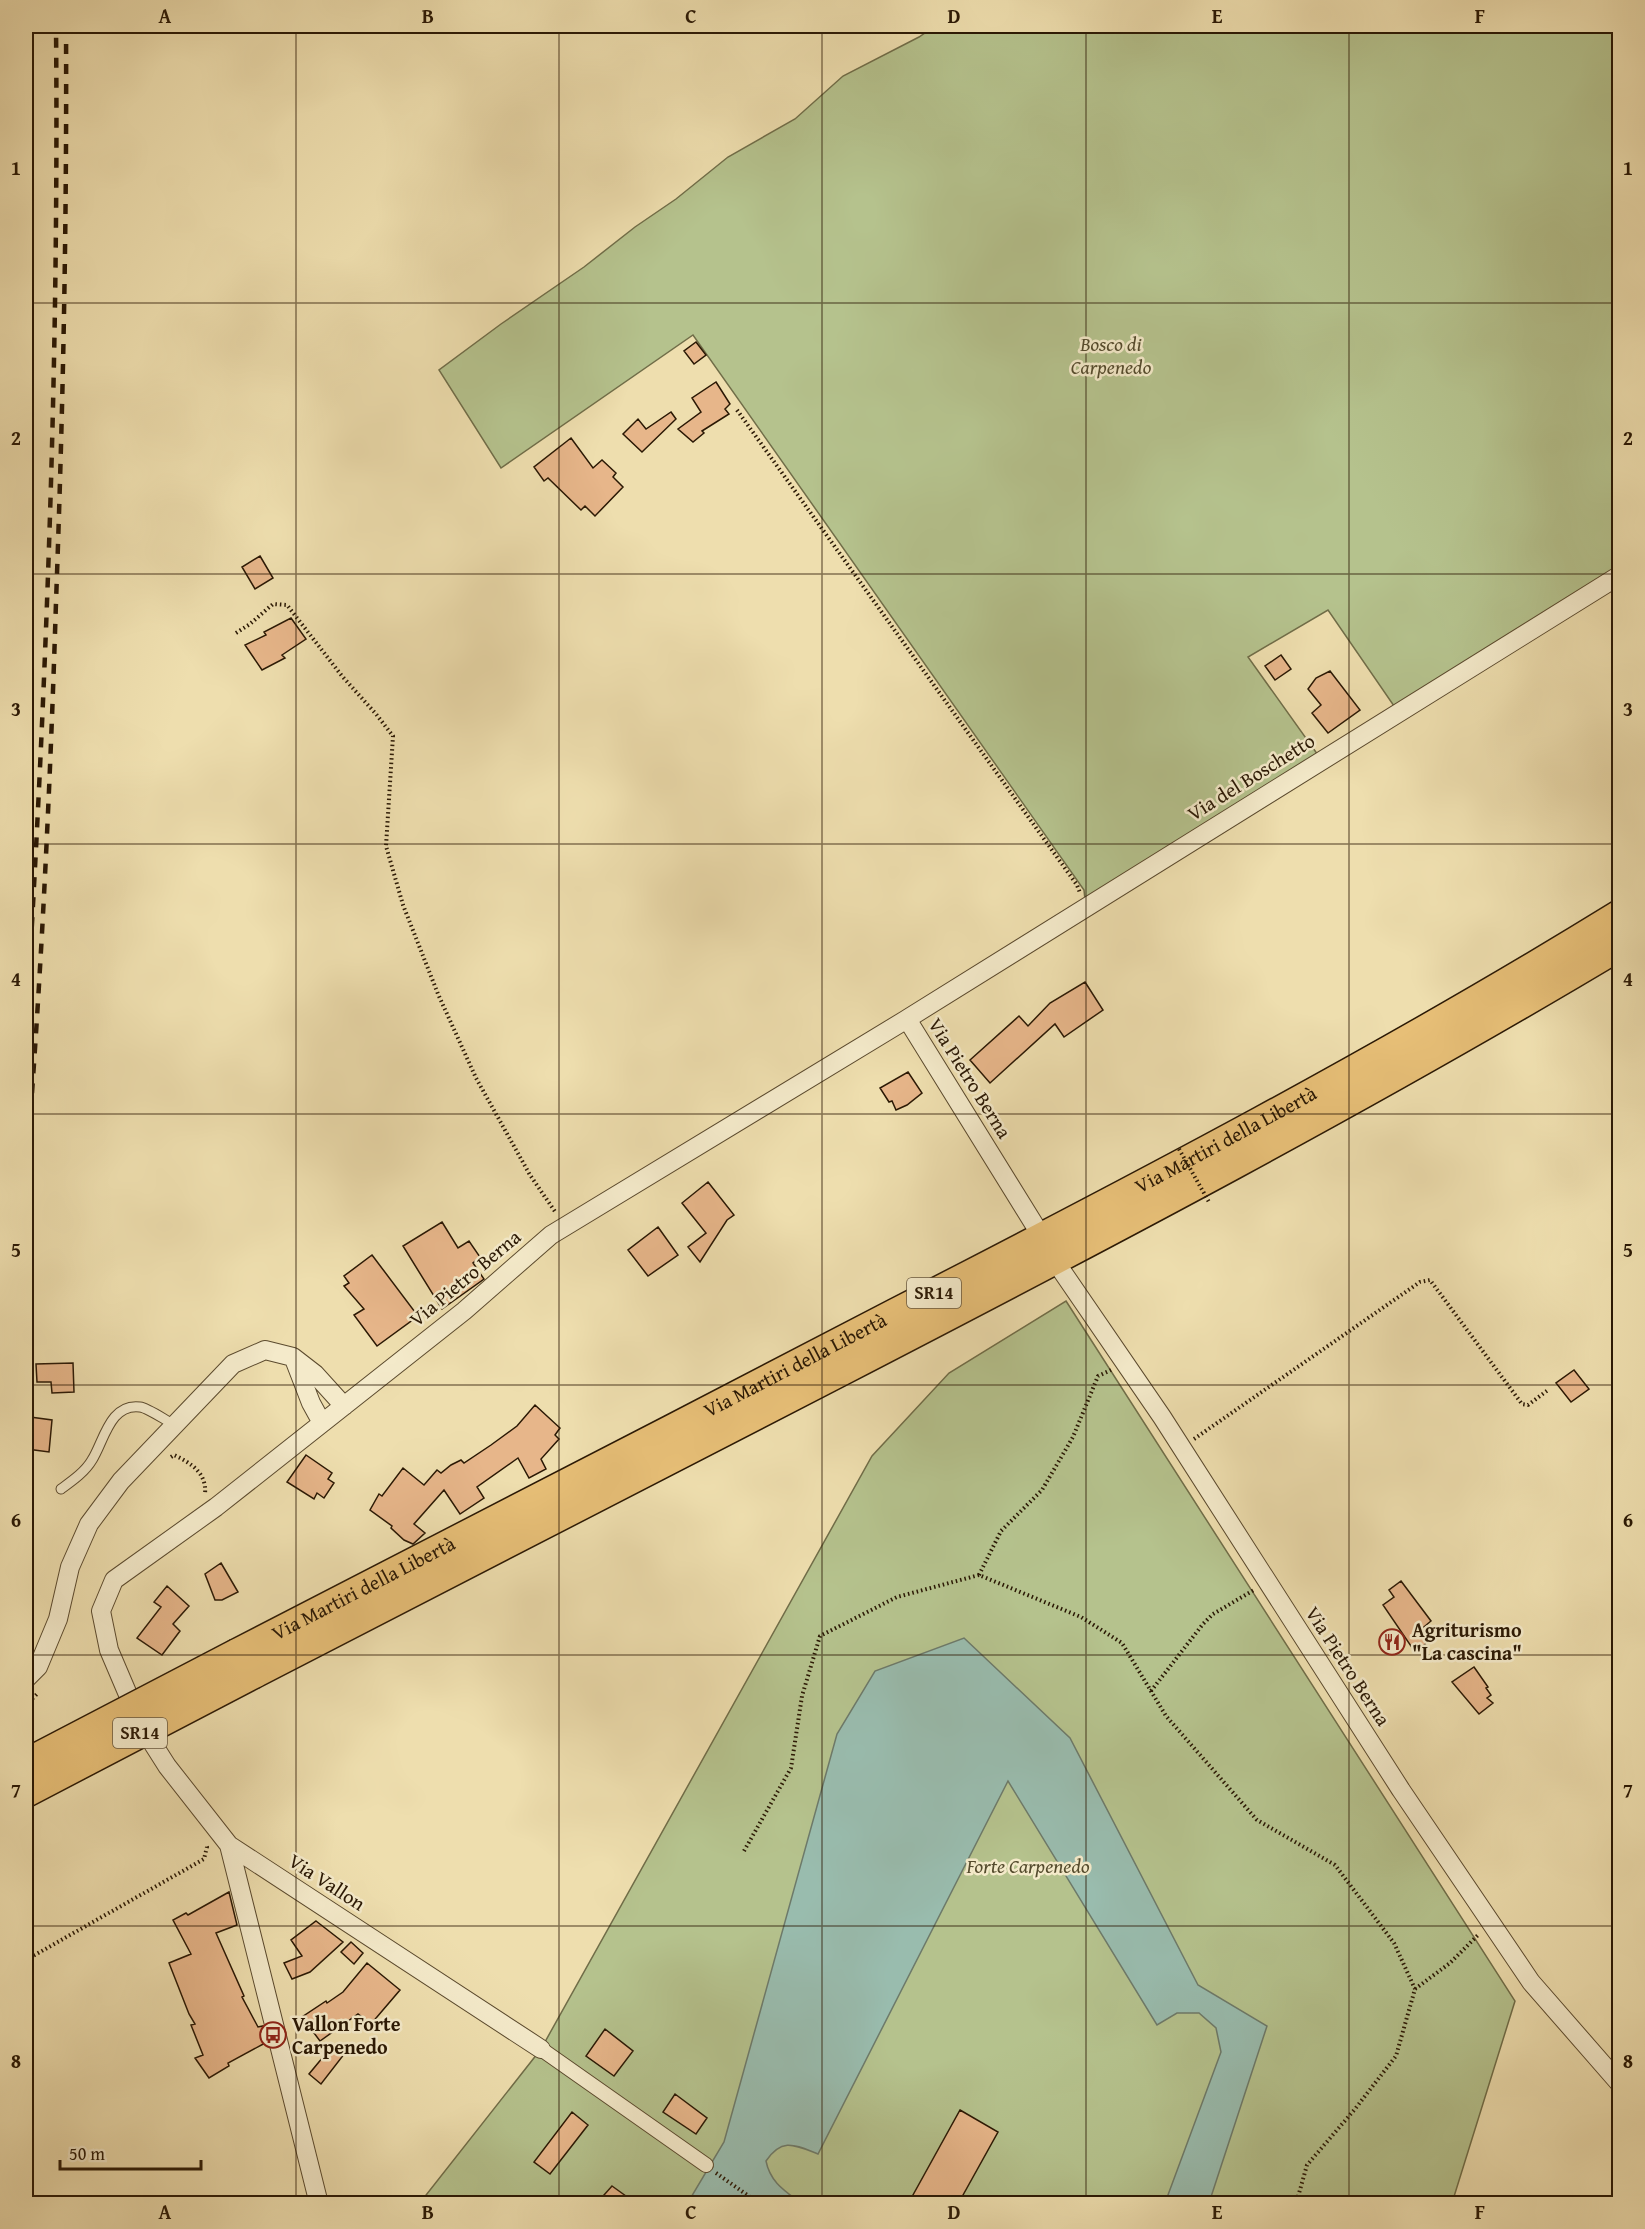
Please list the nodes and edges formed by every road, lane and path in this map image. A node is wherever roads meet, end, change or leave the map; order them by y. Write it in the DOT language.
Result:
graph roads {
  1 [pos="737,410"];
  2 [pos="1620,575"];
  3 [pos="236,633"];
  4 [pos="1082,909"];
  5 [pos="1620,914"];
  6 [pos="1620,946"];
  7 [pos="907,1019"];
  8 [pos="1179,1149"];
  9 [pos="1209,1202"];
  10 [pos="564,1226"];
  11 [pos="1048,1249"];
  12 [pos="293,1357"];
  13 [pos="1124,1363"];
  14 [pos="1548,1390"];
  15 [pos="344,1406"];
  16 [pos="322,1423"];
  17 [pos="173,1424"];
  18 [pos="1181,1448"];
  19 [pos="168,1458"];
  20 [pos="61,1489"];
  21 [pos="201,1500"];
  22 [pos="979,1575"];
  23 [pos="1267,1582"];
  24 [pos="246,1663"];
  25 [pos="26,1679"];
  26 [pos="1151,1691"];
  27 [pos="26,1763"];
  28 [pos="26,1793"];
  29 [pos="202,1839"];
  30 [pos="230,1845"];
  31 [pos="744,1851"];
  32 [pos="1490,1922"];
  33 [pos="26,1959"];
  34 [pos="1415,1989"];
  35 [pos="541,2049"];
  36 [pos="1620,2084"];
  37 [pos="706,2165"];
  38 [pos="319,2204"];
  39 [pos="760,2204"];
  40 [pos="1296,2204"];
  1 -- 4 [label="path"];
  2 -- 4 [label="street, Via del Boschetto"];
  3 -- 10 [label="path"];
  4 -- 7 [label="street, Via del Boschetto"];
  5 -- 11 [label="main road, Via Martiri della Libertà / SR14"];
  6 -- 11 [label="main road, Via Martiri della Libertà / SR14"];
  7 -- 10 [label="street, Via Pietro Berna"];
  7 -- 11 [label="street, Via Pietro Berna"];
  8 -- 9 [label="path, bridge"];
  10 -- 15 [label="street, Via Pietro Berna"];
  11 -- 13 [label="street, Via Pietro Berna"];
  11 -- 24 [label="main road, Via Martiri della Libertà / SR14"];
  12 -- 15 [label="street"];
  12 -- 16 [label="street"];
  12 -- 17 [label="street"];
  13 -- 18 [label="street, Via Pietro Berna"];
  13 -- 22 [label="path"];
  14 -- 18 [label="path"];
  15 -- 16 [label="street, Via Pietro Berna"];
  16 -- 30 [label="street, Via Pietro Berna"];
  17 -- 20 [label="lane"];
  17 -- 25 [label="street"];
  18 -- 23 [label="street, Via Pietro Berna"];
  19 -- 21 [label="path"];
  22 -- 26 [label="path"];
  22 -- 31 [label="path"];
  23 -- 26 [label="path"];
  23 -- 32 [label="street, Via Pietro Berna"];
  24 -- 27 [label="main road, Via Martiri della Libertà / SR14, bridge"];
  24 -- 28 [label="main road, Via Martiri della Libertà / SR14, bridge"];
  26 -- 34 [label="path"];
  29 -- 33 [label="path"];
  30 -- 35 [label="street, Via Vallon"];
  30 -- 38 [label="street"];
  32 -- 34 [label="path"];
  32 -- 36 [label="street, Via Pietro Berna"];
  34 -- 40 [label="path"];
  35 -- 37 [label="street, Via Vallon"];
  37 -- 39 [label="path"];
}
